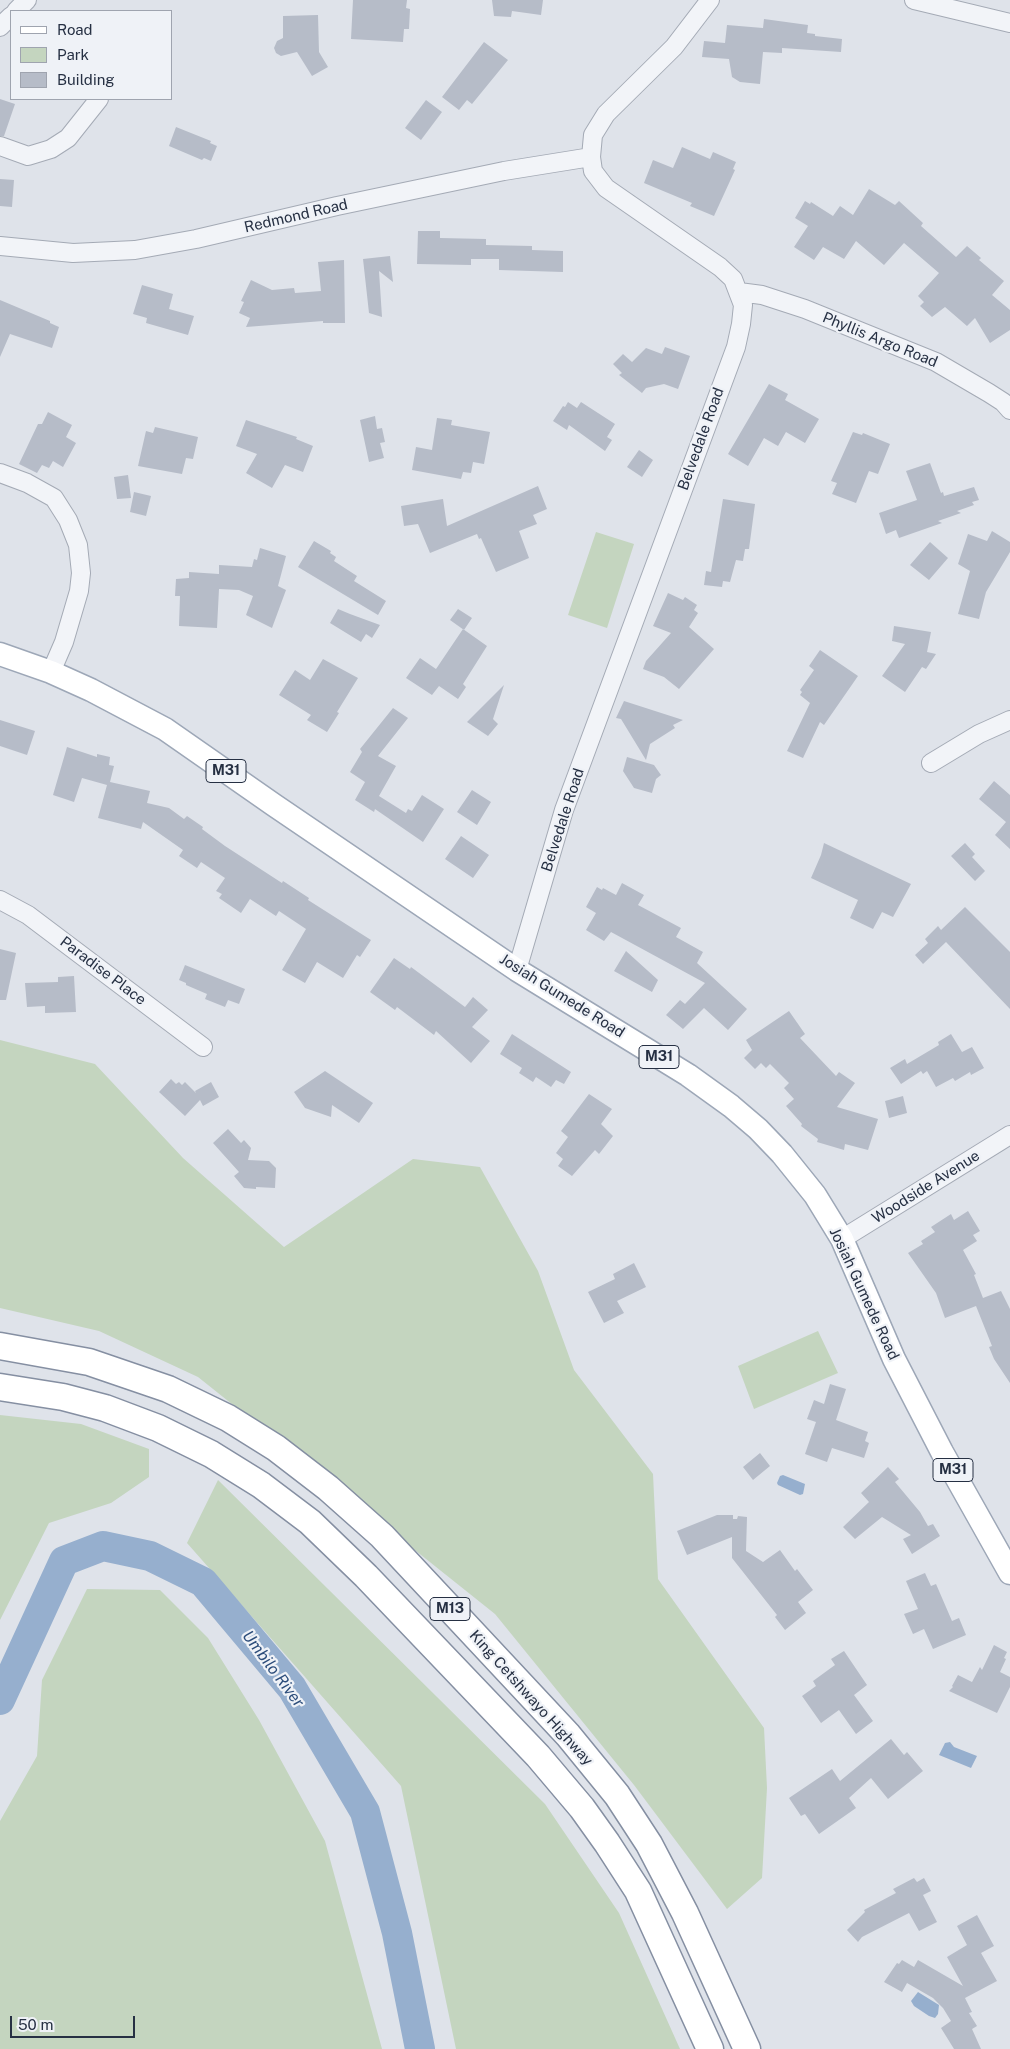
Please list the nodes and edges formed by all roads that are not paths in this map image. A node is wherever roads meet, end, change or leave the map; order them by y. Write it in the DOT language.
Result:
graph roads {
  1 [pos="27,0"];
  2 [pos="710,0"];
  3 [pos="914,0"];
  4 [pos="17,10"];
  5 [pos="10,17"];
  6 [pos="1010,23"];
  7 [pos="0,27"];
  8 [pos="98,100"];
  9 [pos="0,146"];
  10 [pos="591,157"];
  11 [pos="0,246"];
  12 [pos="739,292"];
  13 [pos="1010,410"];
  14 [pos="0,472"];
  15 [pos="0,654"];
  16 [pos="51,672"];
  17 [pos="1010,720"];
  18 [pos="932,763"];
  19 [pos="0,900"];
  20 [pos="517,970"];
  21 [pos="203,1047"];
  22 [pos="1010,1135"];
  23 [pos="842,1239"];
  24 [pos="0,1346"];
  25 [pos="0,1387"];
  26 [pos="1010,1573"];
  27 [pos="710,2049"];
  28 [pos="746,2049"];
  1 -- 4 [label="street"];
  2 -- 10 [label="street, Belvedale Road"];
  3 -- 6 [label="street"];
  5 -- 7 [label="street"];
  8 -- 9 [label="street"];
  10 -- 11 [label="street, Redmond Road"];
  10 -- 12 [label="street, Belvedale Road"];
  12 -- 13 [label="street, Phyllis Argo Road"];
  12 -- 20 [label="street, Belvedale Road"];
  14 -- 16 [label="street"];
  15 -- 16 [label="main road, Josiah Gumede Road / M31"];
  16 -- 20 [label="main road, Josiah Gumede Road / M31"];
  17 -- 18 [label="street"];
  19 -- 21 [label="street, Paradise Place"];
  20 -- 23 [label="main road, Josiah Gumede Road / M31"];
  22 -- 23 [label="street, Woodside Avenue"];
  23 -- 26 [label="main road, Josiah Gumede Road / M31"];
  24 -- 28 [label="highway, King Cetshwayo Highway / M13"];
  25 -- 27 [label="highway, M13"];
}
